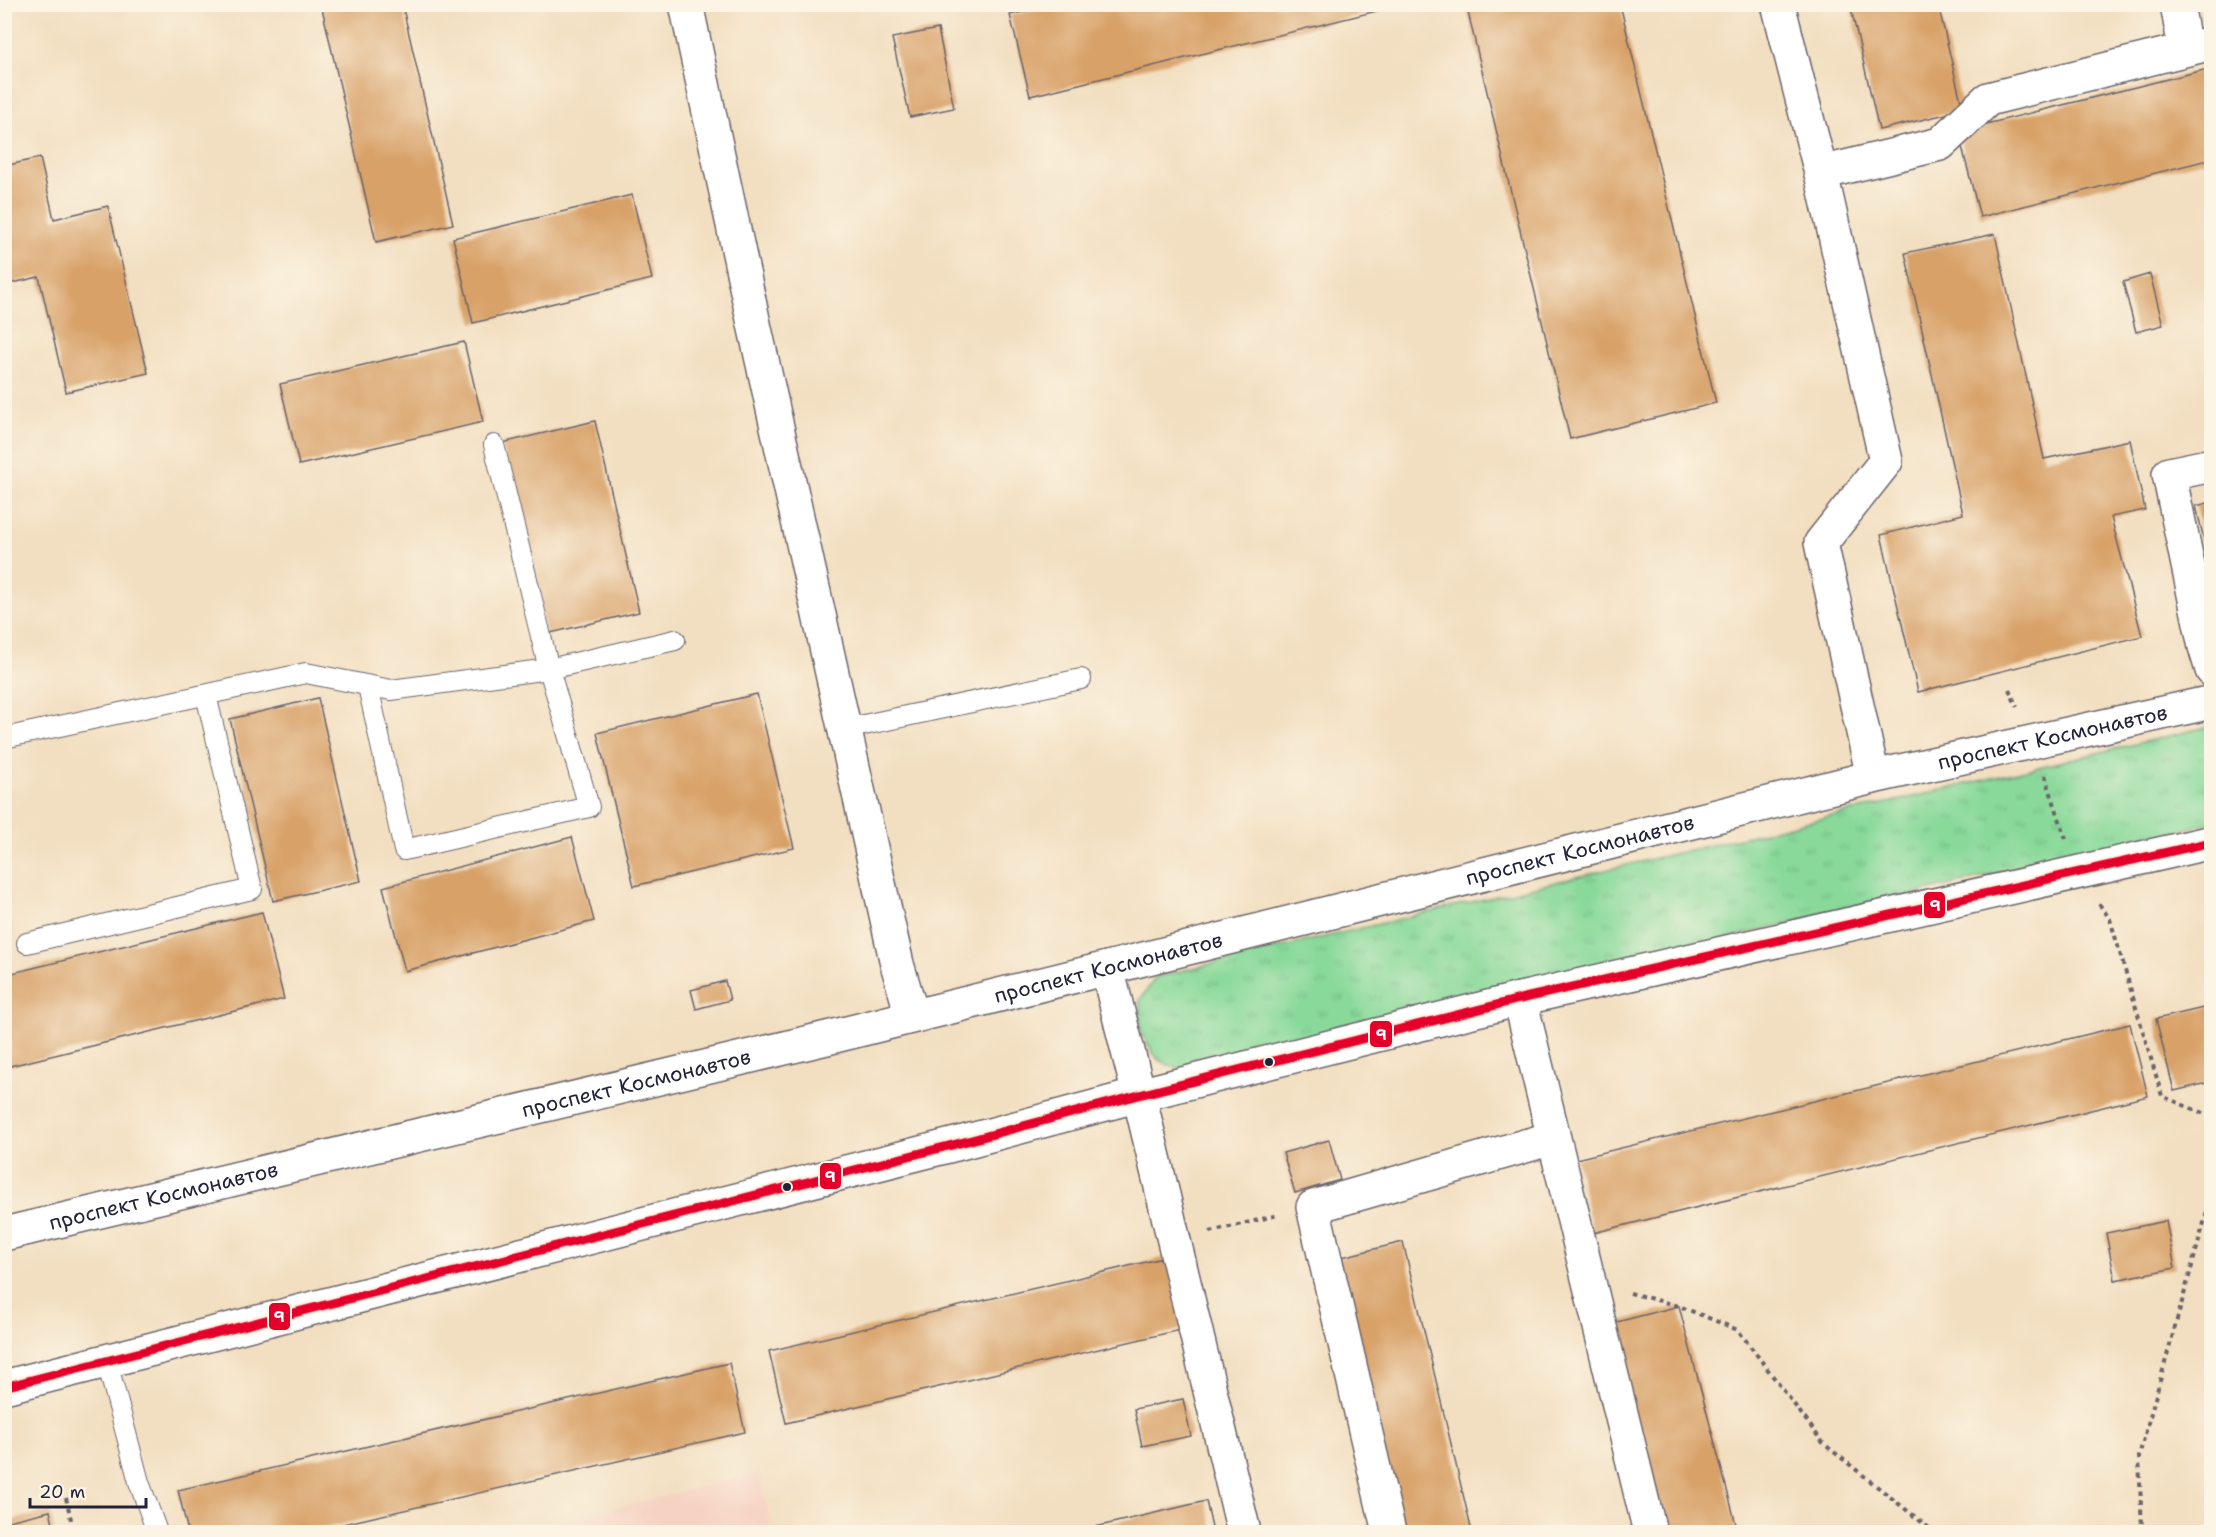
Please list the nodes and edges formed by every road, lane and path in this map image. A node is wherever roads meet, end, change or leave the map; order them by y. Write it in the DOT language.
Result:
graph roads {
  1 [pos="686,4"];
  2 [pos="1778,4"];
  3 [pos="2177,4"];
  4 [pos="2198,46"];
  5 [pos="1821,173"];
  6 [pos="494,445"];
  7 [pos="2211,465"];
  8 [pos="675,640"];
  9 [pos="549,669"];
  10 [pos="2211,670"];
  11 [pos="1081,679"];
  12 [pos="368,686"];
  13 [pos="2009,689"];
  14 [pos="206,694"];
  15 [pos="2211,702"];
  16 [pos="845,729"];
  17 [pos="4,738"];
  18 [pos="2034,741"];
  19 [pos="1873,777"];
  20 [pos="2211,842"];
  21 [pos="2077,872"];
  22 [pos="27,943"];
  23 [pos="1107,968"];
  24 [pos="1520,999"];
  25 [pos="912,1015"];
  26 [pos="1139,1095"];
  27 [pos="2211,1118"];
  28 [pos="1552,1138"];
  29 [pos="2211,1194"];
  30 [pos="1313,1207"];
  31 [pos="4,1234"];
  32 [pos="1174,1241"];
  33 [pos="1588,1282"];
  34 [pos="107,1362"];
  35 [pos="4,1388"];
  36 [pos="66,1498"];
  37 [pos="74,1533"];
  38 [pos="156,1533"];
  39 [pos="1244,1533"];
  40 [pos="1389,1533"];
  41 [pos="1650,1533"];
  42 [pos="1934,1533"];
  43 [pos="2142,1533"];
  1 -- 16 [label="main road"];
  2 -- 5 [label="main road"];
  3 -- 4 [label="main road"];
  4 -- 5 [label="main road"];
  5 -- 19 [label="main road"];
  6 -- 9 [label="lane"];
  7 -- 10 [label="main road"];
  8 -- 9 [label="lane"];
  9 -- 12 [label="lane"];
  9 -- 12 [label="lane"];
  11 -- 16 [label="lane"];
  12 -- 14 [label="lane"];
  13 -- 18 [label="path"];
  14 -- 17 [label="lane"];
  14 -- 22 [label="lane"];
  15 -- 18 [label="main road, проспект Космонавтов"];
  16 -- 25 [label="main road"];
  18 -- 19 [label="main road, проспект Космонавтов"];
  18 -- 21 [label="path"];
  19 -- 23 [label="main road, проспект Космонавтов"];
  20 -- 21 [label="main road"];
  21 -- 24 [label="main road"];
  21 -- 27 [label="path"];
  23 -- 25 [label="main road, проспект Космонавтов"];
  23 -- 26 [label="main road"];
  24 -- 26 [label="main road"];
  24 -- 28 [label="main road"];
  25 -- 31 [label="main road, проспект Космонавтов"];
  26 -- 32 [label="main road"];
  26 -- 34 [label="main road"];
  28 -- 30 [label="main road"];
  28 -- 33 [label="main road"];
  29 -- 43 [label="path"];
  30 -- 32 [label="path"];
  30 -- 40 [label="main road"];
  32 -- 39 [label="main road"];
  33 -- 41 [label="main road"];
  33 -- 42 [label="path"];
  34 -- 35 [label="main road"];
  34 -- 38 [label="lane"];
  36 -- 37 [label="path"];
}
